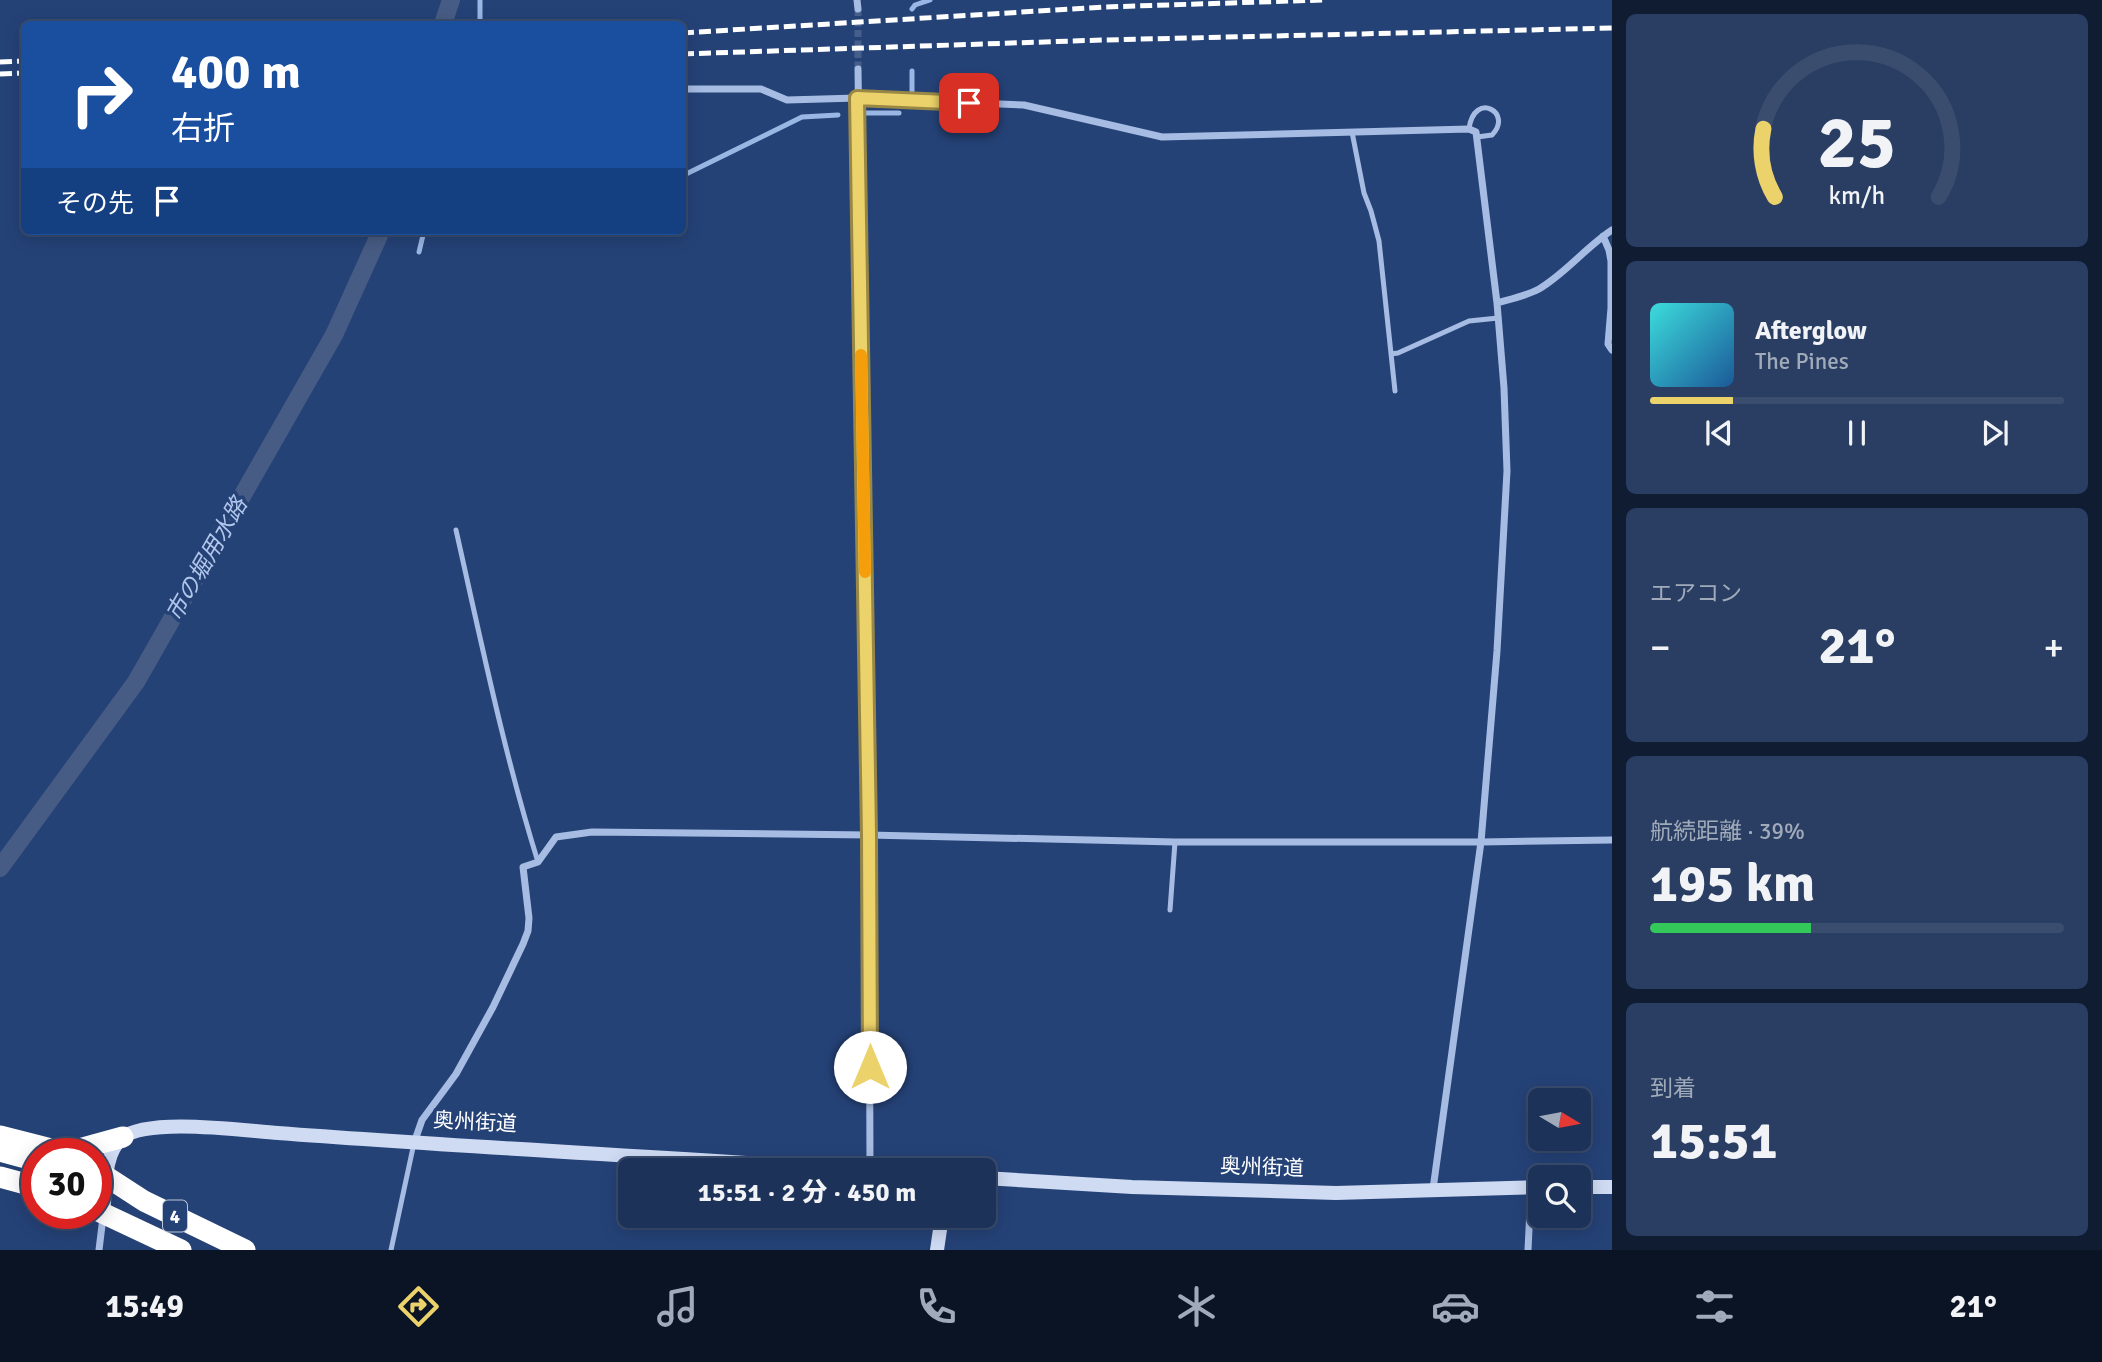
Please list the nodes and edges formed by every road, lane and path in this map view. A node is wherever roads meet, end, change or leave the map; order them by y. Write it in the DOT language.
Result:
graph roads {
  1 [pos="858,69"];
  2 [pos="686,89"];
  3 [pos="857,98"];
  4 [pos="1469,129"];
  5 [pos="1352,132"];
  6 [pos="1477,137"];
  7 [pos="1612,230"];
  8 [pos="1603,236"];
  9 [pos="1497,303"];
  10 [pos="1498,318"];
  11 [pos="1612,350"];
  12 [pos="1391,354"];
  13 [pos="1395,391"];
  14 [pos="456,530"];
  15 [pos="869,835"];
  16 [pos="1612,840"];
  17 [pos="1175,842"];
  18 [pos="1481,842"];
  19 [pos="538,862"];
  20 [pos="1170,910"];
  21 [pos="0,1136"];
  22 [pos="123,1137"];
  23 [pos="414,1143"];
  24 [pos="0,1151"];
  25 [pos="112,1151"];
  26 [pos="21,1157"];
  27 [pos="684,1158"];
  28 [pos="870,1158"];
  29 [pos="0,1177"];
  30 [pos="996,1179"];
  31 [pos="112,1182"];
  32 [pos="21,1183"];
  33 [pos="1528,1187"];
  34 [pos="1591,1187"];
  35 [pos="1612,1187"];
  36 [pos="1433,1189"];
  37 [pos="112,1218"];
  38 [pos="940,1228"];
  39 [pos="1531,1228"];
  40 [pos="103,1229"];
  41 [pos="99,1250"];
  42 [pos="181,1250"];
  43 [pos="245,1250"];
  44 [pos="391,1250"];
  45 [pos="937,1250"];
  46 [pos="1528,1250"];
  1 -- 3 [label="street"];
  2 -- 3 [label="street"];
  3 -- 5 [label="street"];
  3 -- 15 [label="street"];
  4 -- 5 [label="street"];
  4 -- 6 [label="street"];
  4 -- 6 [label="lane"];
  5 -- 12 [label="lane"];
  6 -- 9 [label="street"];
  7 -- 8 [label="street"];
  8 -- 9 [label="street"];
  8 -- 11 [label="street"];
  9 -- 10 [label="street"];
  10 -- 12 [label="lane"];
  10 -- 18 [label="street"];
  12 -- 13 [label="lane"];
  14 -- 19 [label="lane"];
  15 -- 17 [label="street"];
  15 -- 19 [label="street"];
  15 -- 28 [label="street"];
  16 -- 18 [label="street"];
  17 -- 18 [label="street"];
  17 -- 20 [label="lane"];
  18 -- 36 [label="street"];
  19 -- 23 [label="street"];
  21 -- 22 [label="highway"];
  22 -- 23 [label="main road, 奥州街道"];
  22 -- 25 [label="main road"];
  23 -- 27 [label="main road, 奥州街道"];
  23 -- 44 [label="lane"];
  24 -- 26 [label="highway"];
  29 -- 32 [label="highway"];
  30 -- 36 [label="main road, 奥州街道"];
  31 -- 43 [label="highway, 4"];
  33 -- 36 [label="main road, 奥州街道"];
  34 -- 35 [label="main road"];
  37 -- 42 [label="highway, 4"];
  38 -- 45 [label="main road"];
  39 -- 46 [label="street"];
  40 -- 41 [label="street"];
}
